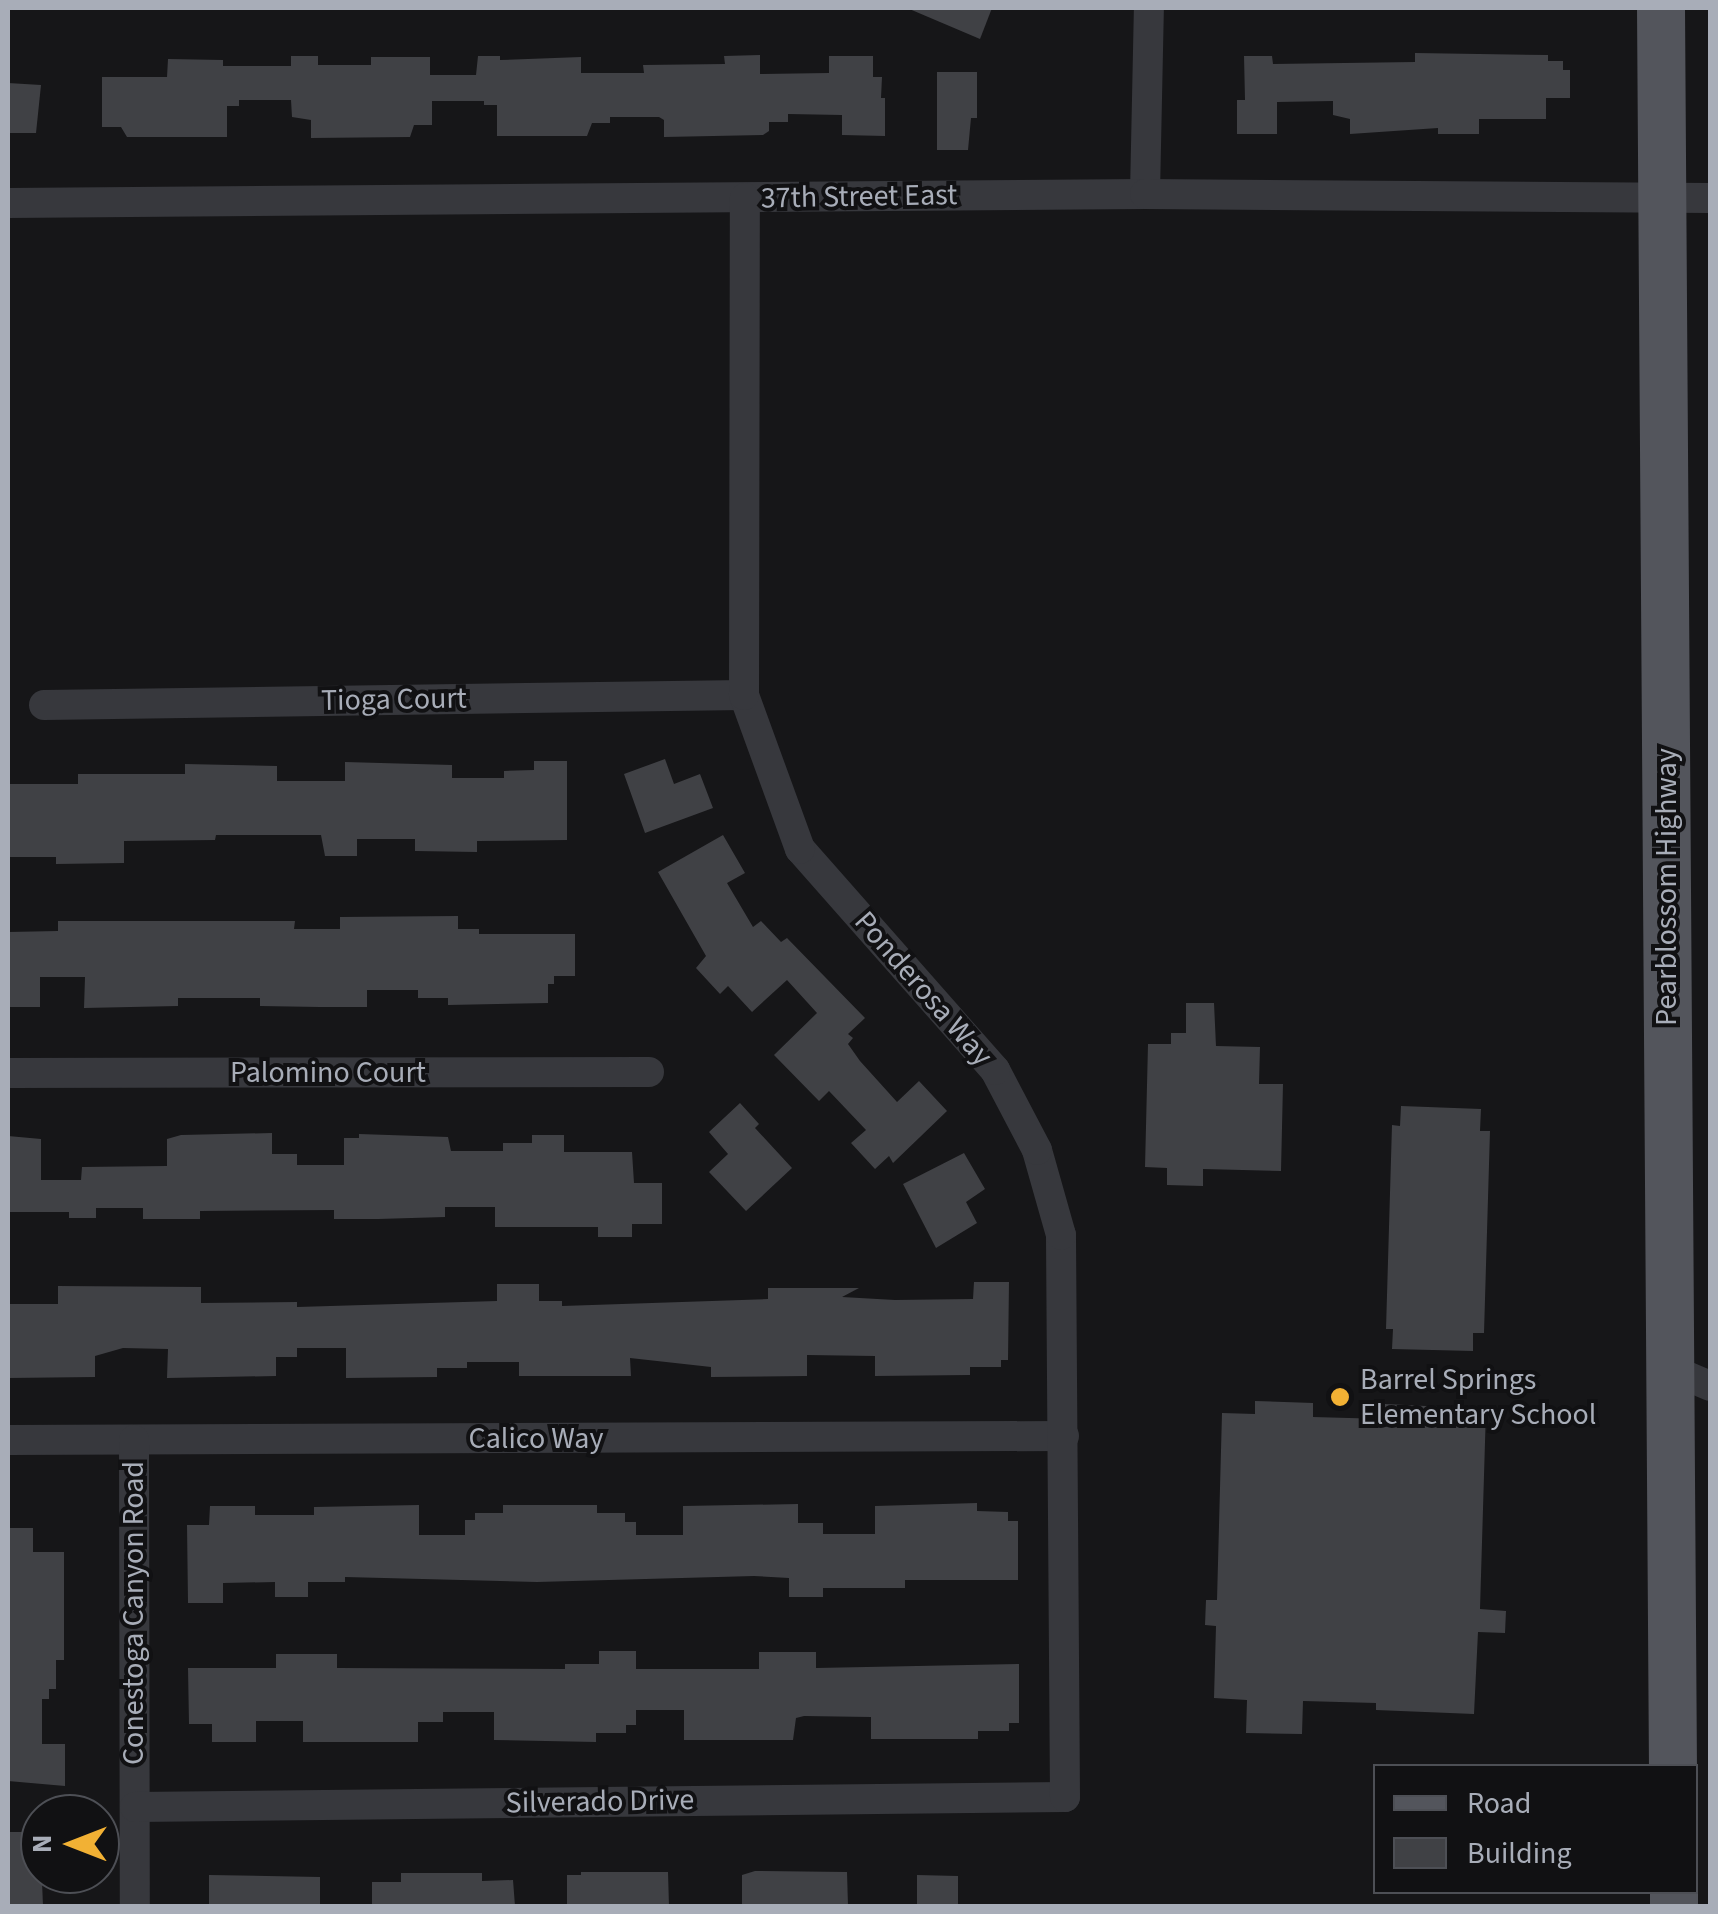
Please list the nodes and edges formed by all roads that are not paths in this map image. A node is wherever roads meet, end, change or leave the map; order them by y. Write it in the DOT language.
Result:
graph roads {
  1 [pos="1148,8"];
  2 [pos="1661,8"];
  3 [pos="1145,194"];
  4 [pos="744,198"];
  5 [pos="1662,198"];
  6 [pos="1710,198"];
  7 [pos="8,203"];
  8 [pos="744,695"];
  9 [pos="44,705"];
  10 [pos="649,1072"];
  11 [pos="8,1074"];
  12 [pos="1690,1378"];
  13 [pos="1064,1436"];
  14 [pos="8,1440"];
  15 [pos="134,1440"];
  16 [pos="1673,1764"];
  17 [pos="1065,1797"];
  18 [pos="135,1807"];
  19 [pos="136,1906"];
  1 -- 3 [label="street"];
  2 -- 5 [label="main road, Pearblossom Highway"];
  3 -- 4 [label="street, 37th Street East"];
  3 -- 5 [label="street, 37th Street East"];
  4 -- 7 [label="street, 37th Street East"];
  4 -- 8 [label="street, Ponderosa Way"];
  5 -- 6 [label="street, 37th Street East"];
  5 -- 12 [label="main road, Pearblossom Highway"];
  8 -- 9 [label="street, Tioga Court"];
  8 -- 13 [label="street, Ponderosa Way"];
  10 -- 11 [label="street, Palomino Court"];
  12 -- 16 [label="main road, Pearblossom Highway"];
  13 -- 15 [label="street, Calico Way"];
  13 -- 17 [label="street, Ponderosa Way"];
  14 -- 15 [label="street, Calico Way"];
  15 -- 18 [label="street, Conestoga Canyon Road"];
  17 -- 18 [label="street, Silverado Drive"];
  18 -- 19 [label="street, Conestoga Canyon Road"];
}
